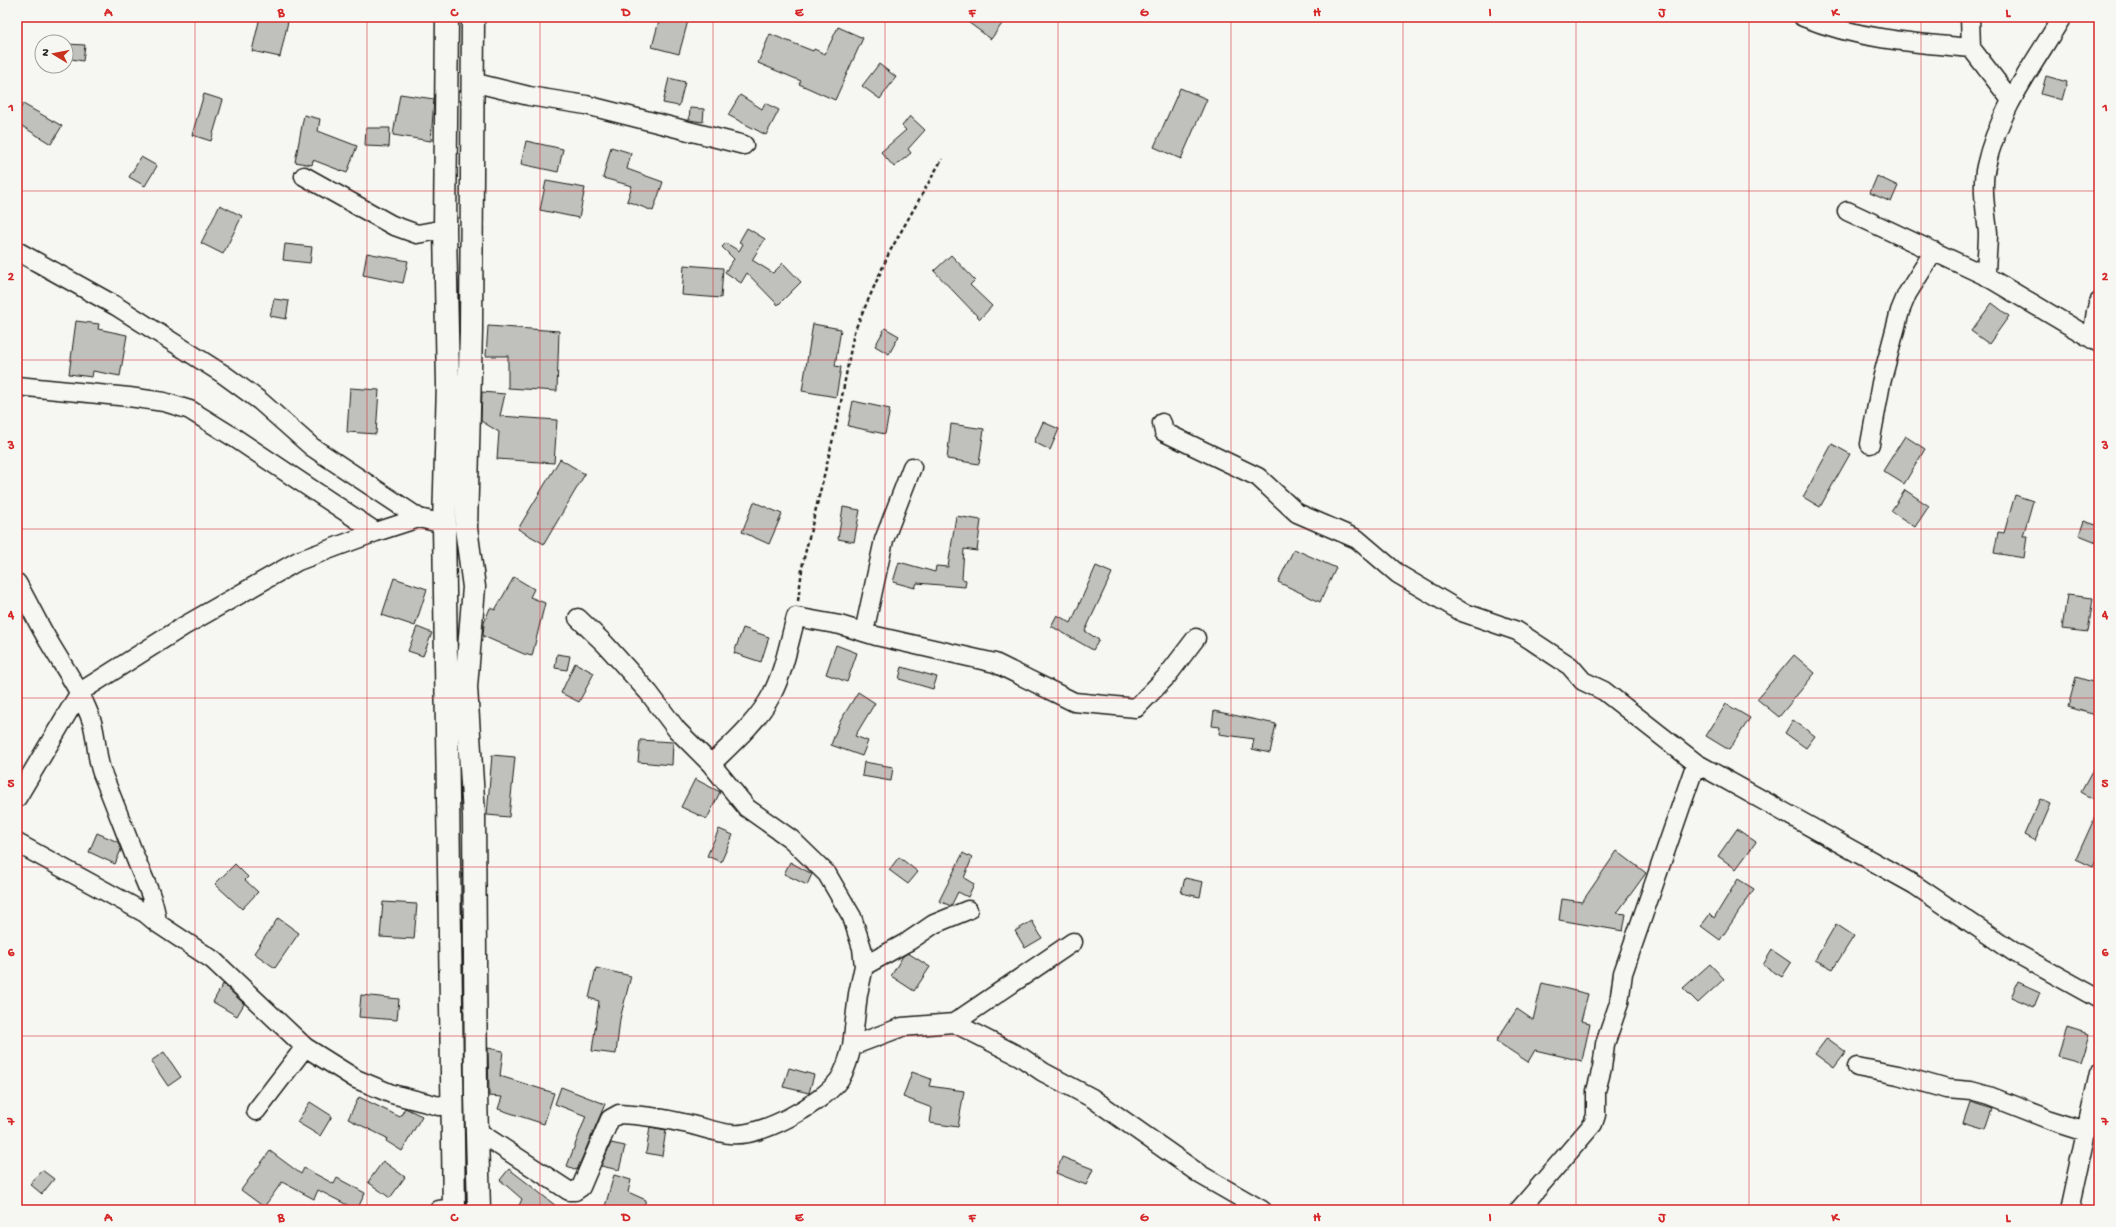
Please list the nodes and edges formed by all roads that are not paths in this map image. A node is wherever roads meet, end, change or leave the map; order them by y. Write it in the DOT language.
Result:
graph roads {
  1 [pos="447,17"];
  2 [pos="473,17"];
  3 [pos="1802,17"];
  4 [pos="1970,17"];
  5 [pos="2062,17"];
  6 [pos="1971,48"];
  7 [pos="472,82"];
  8 [pos="2011,100"];
  9 [pos="744,145"];
  10 [pos="304,176"];
  11 [pos="1847,211"];
  12 [pos="445,229"];
  13 [pos="17,251"];
  14 [pos="1934,251"];
  15 [pos="1986,276"];
  16 [pos="2099,302"];
  17 [pos="2096,341"];
  18 [pos="17,386"];
  19 [pos="1162,423"];
  20 [pos="1870,444"];
  21 [pos="912,467"];
  22 [pos="419,518"];
  23 [pos="444,524"];
  24 [pos="376,532"];
  25 [pos="17,583"];
  26 [pos="578,618"];
  27 [pos="864,632"];
  28 [pos="1196,638"];
  29 [pos="80,692"];
  30 [pos="1696,763"];
  31 [pos="711,764"];
  32 [pos="17,798"];
  33 [pos="17,843"];
  34 [pos="968,910"];
  35 [pos="156,923"];
  36 [pos="1073,942"];
  37 [pos="864,966"];
  38 [pos="2099,999"];
  39 [pos="954,1023"];
  40 [pos="852,1046"];
  41 [pos="305,1047"];
  42 [pos="1857,1067"];
  43 [pos="2099,1072"];
  44 [pos="454,1102"];
  45 [pos="256,1111"];
  46 [pos="477,1130"];
  47 [pos="2086,1131"];
  48 [pos="449,1209"];
  49 [pos="479,1210"];
  50 [pos="1262,1210"];
  51 [pos="1519,1210"];
  52 [pos="2069,1210"];
  1 -- 12 [label="main road"];
  2 -- 7 [label="main road"];
  3 -- 6 [label="street"];
  4 -- 6 [label="street"];
  5 -- 8 [label="street"];
  6 -- 8 [label="street"];
  7 -- 9 [label="street"];
  7 -- 46 [label="main road"];
  8 -- 15 [label="street"];
  10 -- 12 [label="street"];
  11 -- 14 [label="street"];
  12 -- 23 [label="main road"];
  13 -- 22 [label="street"];
  14 -- 15 [label="street"];
  14 -- 20 [label="street"];
  15 -- 17 [label="street"];
  16 -- 17 [label="street"];
  18 -- 24 [label="street"];
  19 -- 30 [label="street"];
  21 -- 27 [label="street"];
  22 -- 23 [label="street"];
  22 -- 24 [label="street"];
  23 -- 44 [label="main road"];
  24 -- 29 [label="street"];
  25 -- 29 [label="street"];
  26 -- 31 [label="street"];
  27 -- 28 [label="street"];
  27 -- 31 [label="street"];
  29 -- 32 [label="street"];
  29 -- 35 [label="street"];
  30 -- 38 [label="street"];
  30 -- 51 [label="street"];
  31 -- 37 [label="street"];
  33 -- 35 [label="street"];
  34 -- 37 [label="street"];
  35 -- 41 [label="street"];
  36 -- 39 [label="street"];
  37 -- 40 [label="street"];
  39 -- 40 [label="street"];
  39 -- 50 [label="street"];
  40 -- 46 [label="street"];
  41 -- 44 [label="street"];
  41 -- 45 [label="street"];
  42 -- 47 [label="street"];
  43 -- 47 [label="street"];
  44 -- 48 [label="main road"];
  46 -- 49 [label="main road"];
  47 -- 52 [label="street"];
}
